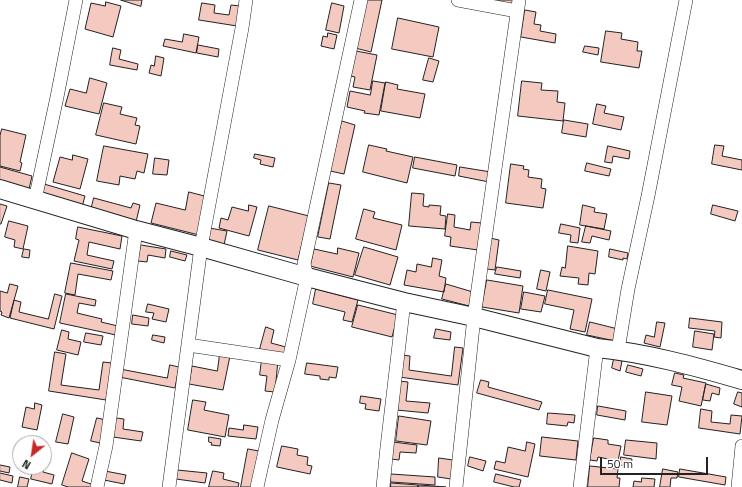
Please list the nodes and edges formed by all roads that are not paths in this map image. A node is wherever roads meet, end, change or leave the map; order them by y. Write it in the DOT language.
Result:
graph roads {
  1 [pos="76,0"];
  2 [pos="246,0"];
  3 [pos="361,0"];
  4 [pos="458,0"];
  5 [pos="686,0"];
  6 [pos="518,5"];
  7 [pos="0,189"];
  8 [pos="35,200"];
  9 [pos="136,230"];
  10 [pos="201,247"];
  11 [pos="306,277"];
  12 [pos="404,302"];
  13 [pos="474,316"];
  14 [pos="188,345"];
  15 [pos="597,348"];
  16 [pos="618,350"];
  17 [pos="289,360"];
  18 [pos="742,380"];
  19 [pos="742,446"];
  20 [pos="97,487"];
  21 [pos="169,487"];
  22 [pos="257,487"];
  23 [pos="383,487"];
  24 [pos="456,487"];
  25 [pos="580,487"];
  26 [pos="738,487"];
  1 -- 8 [label="street"];
  2 -- 10 [label="street"];
  3 -- 11 [label="street"];
  4 -- 6 [label="street"];
  5 -- 16 [label="street"];
  6 -- 13 [label="street"];
  7 -- 8 [label="street"];
  8 -- 9 [label="street"];
  9 -- 10 [label="street"];
  9 -- 20 [label="street"];
  10 -- 11 [label="street"];
  10 -- 14 [label="street"];
  11 -- 12 [label="street"];
  11 -- 17 [label="street"];
  12 -- 13 [label="street"];
  12 -- 23 [label="street"];
  13 -- 15 [label="street"];
  13 -- 24 [label="street"];
  14 -- 17 [label="street"];
  14 -- 21 [label="street"];
  15 -- 16 [label="street"];
  15 -- 25 [label="street"];
  16 -- 18 [label="street"];
  17 -- 22 [label="street"];
  19 -- 26 [label="street"];
}
